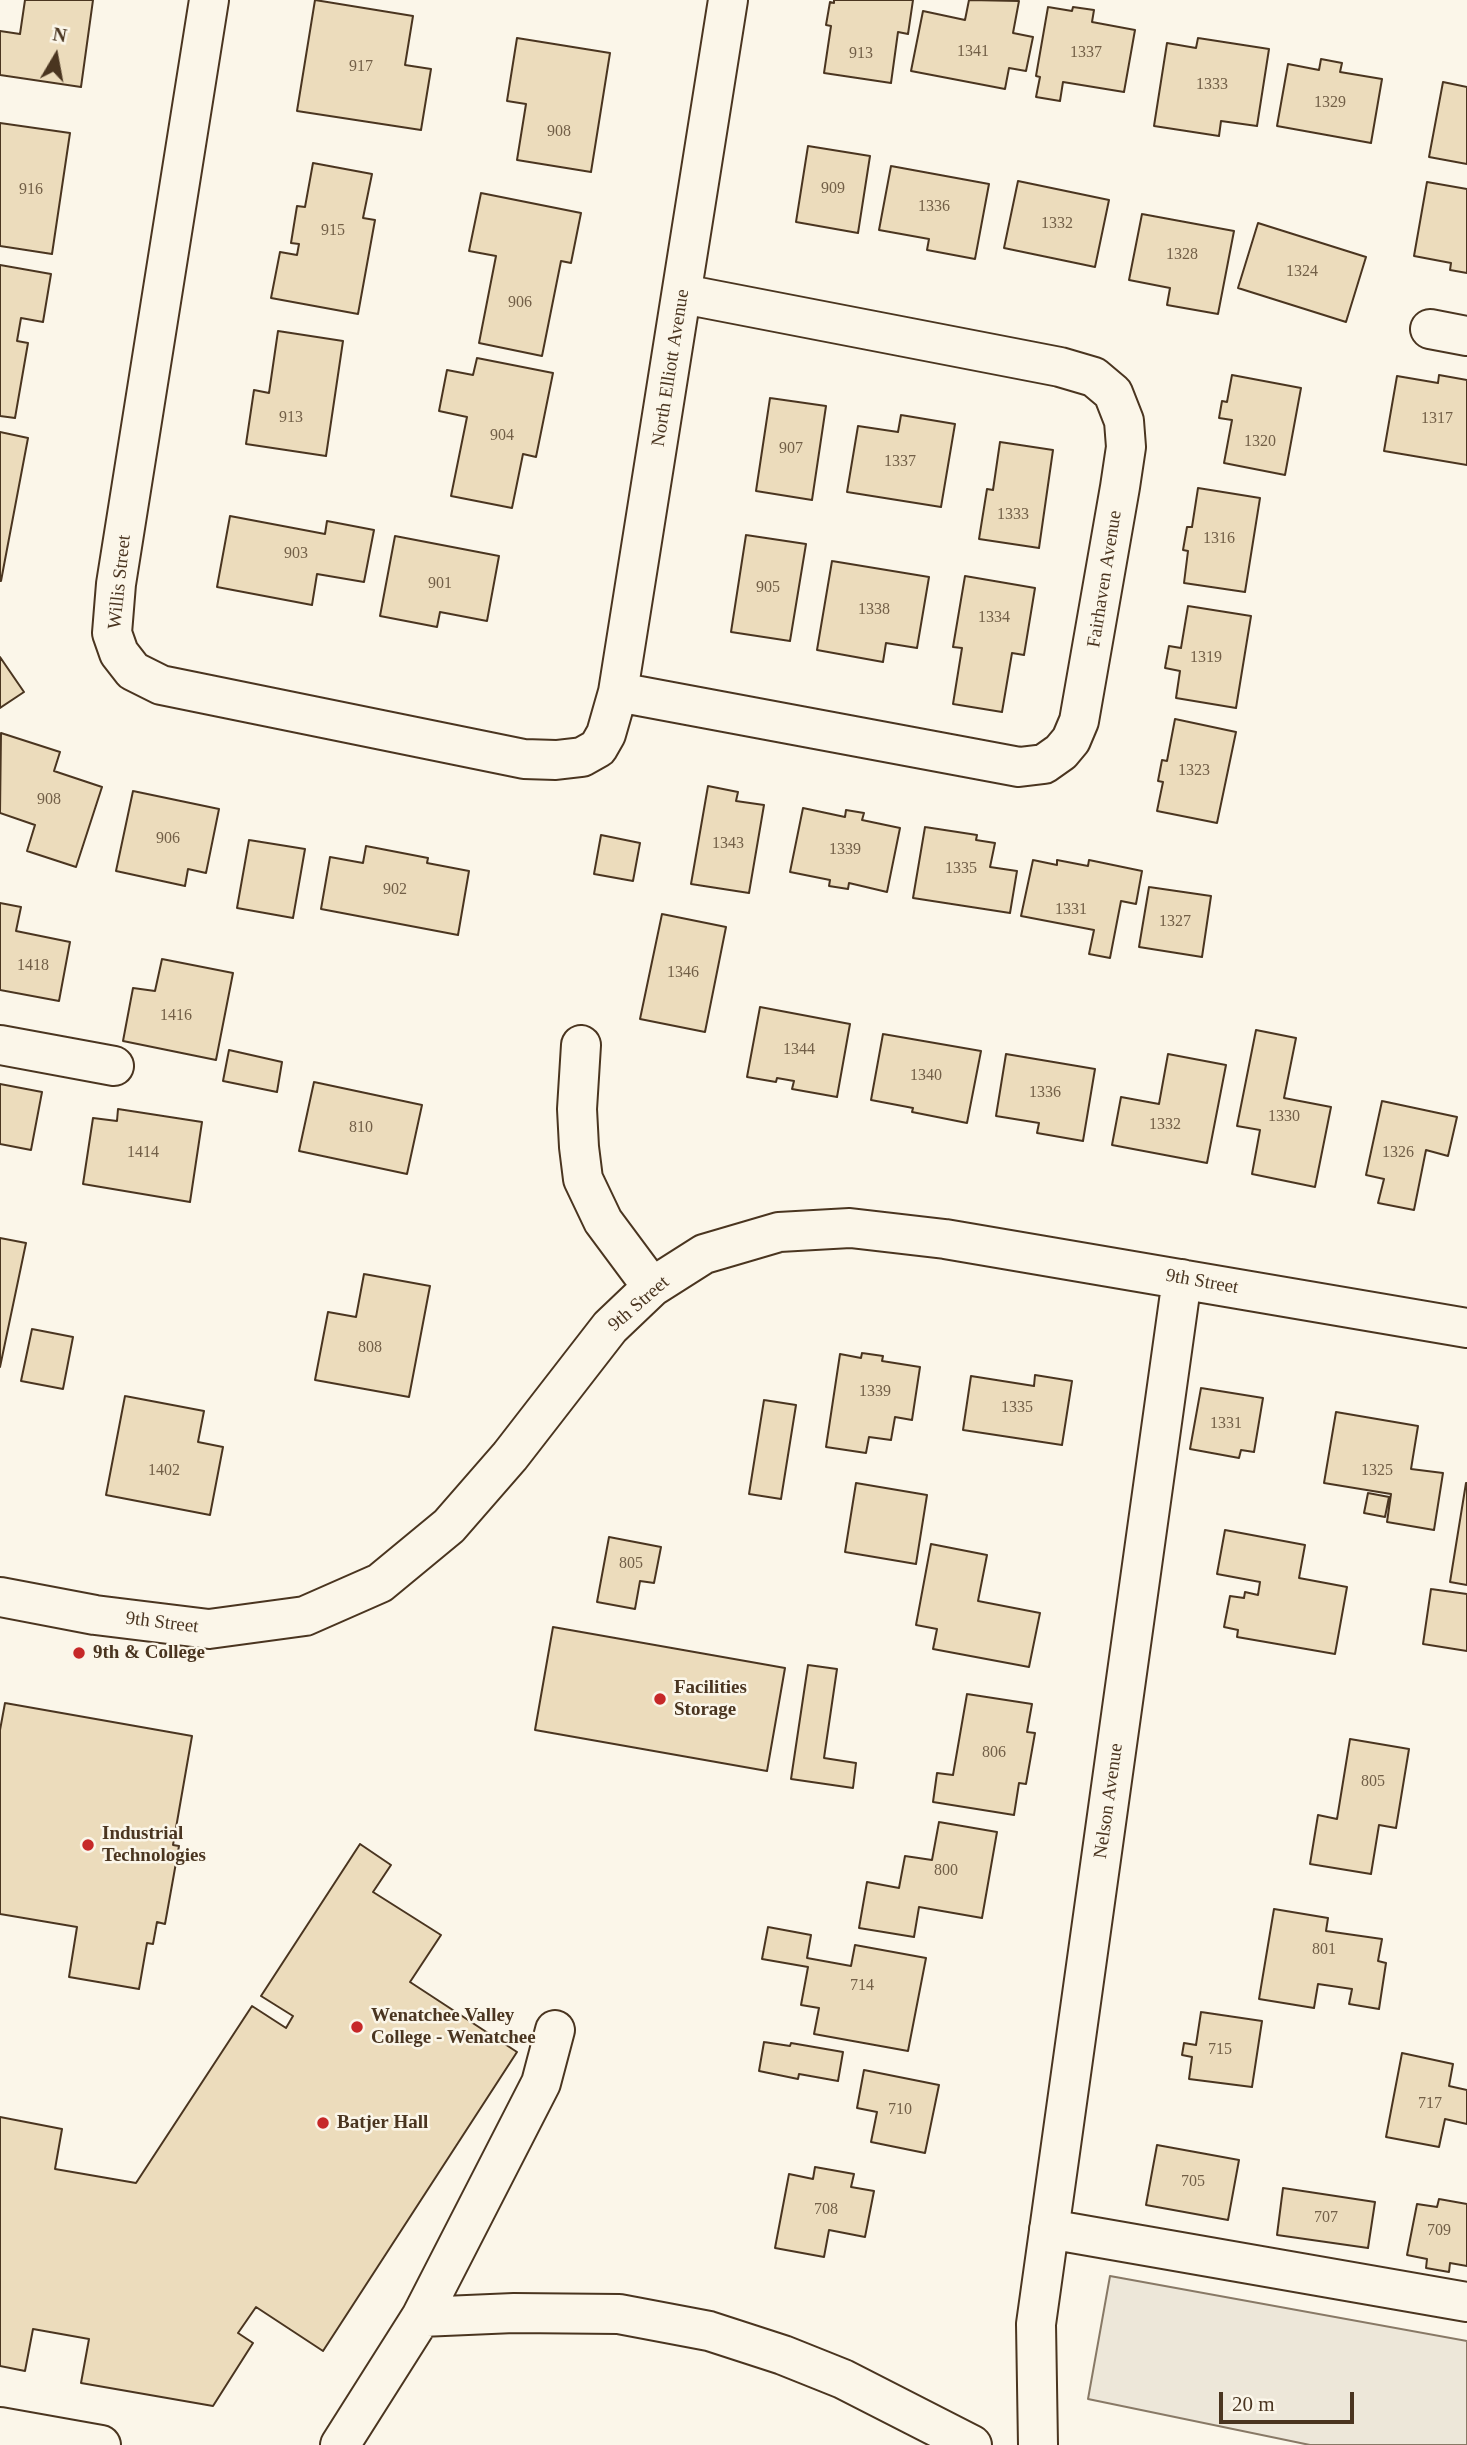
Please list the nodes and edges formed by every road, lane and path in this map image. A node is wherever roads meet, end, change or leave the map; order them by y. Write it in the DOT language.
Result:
graph roads {
  1 [pos="209,0"];
  2 [pos="728,0"];
  3 [pos="683,294"];
  4 [pos="1430,329"];
  5 [pos="1467,336"];
  6 [pos="618,692"];
  7 [pos="606,734"];
  8 [pos="0,1045"];
  9 [pos="581,1045"];
  10 [pos="114,1066"];
  11 [pos="1182,1279"];
  12 [pos="652,1287"];
  13 [pos="1467,1328"];
  14 [pos="0,1597"];
  15 [pos="555,2030"];
  16 [pos="1049,2229"];
  17 [pos="1467,2302"];
  18 [pos="421,2317"];
  19 [pos="0,2427"];
  20 [pos="61,2442"];
  21 [pos="101,2445"];
  22 [pos="340,2445"];
  23 [pos="972,2445"];
  24 [pos="1038,2445"];
  1 -- 7 [label="street, Willis Street"];
  2 -- 3 [label="street, North Elliott Avenue"];
  3 -- 6 [label="street, North Elliott Avenue"];
  3 -- 6 [label="street, Fairhaven Avenue"];
  4 -- 5 [label="street"];
  6 -- 7 [label="street, North Elliott Avenue"];
  8 -- 10 [label="street"];
  9 -- 12 [label="street"];
  11 -- 12 [label="street, 9th Street"];
  11 -- 13 [label="street, 9th Street"];
  11 -- 16 [label="street, Nelson Avenue"];
  12 -- 14 [label="street, 9th Street"];
  15 -- 18 [label="street"];
  16 -- 17 [label="street"];
  16 -- 24 [label="street, Nelson Avenue"];
  18 -- 22 [label="street"];
  18 -- 23 [label="street"];
  19 -- 20 [label="street"];
  20 -- 21 [label="street"];
}
